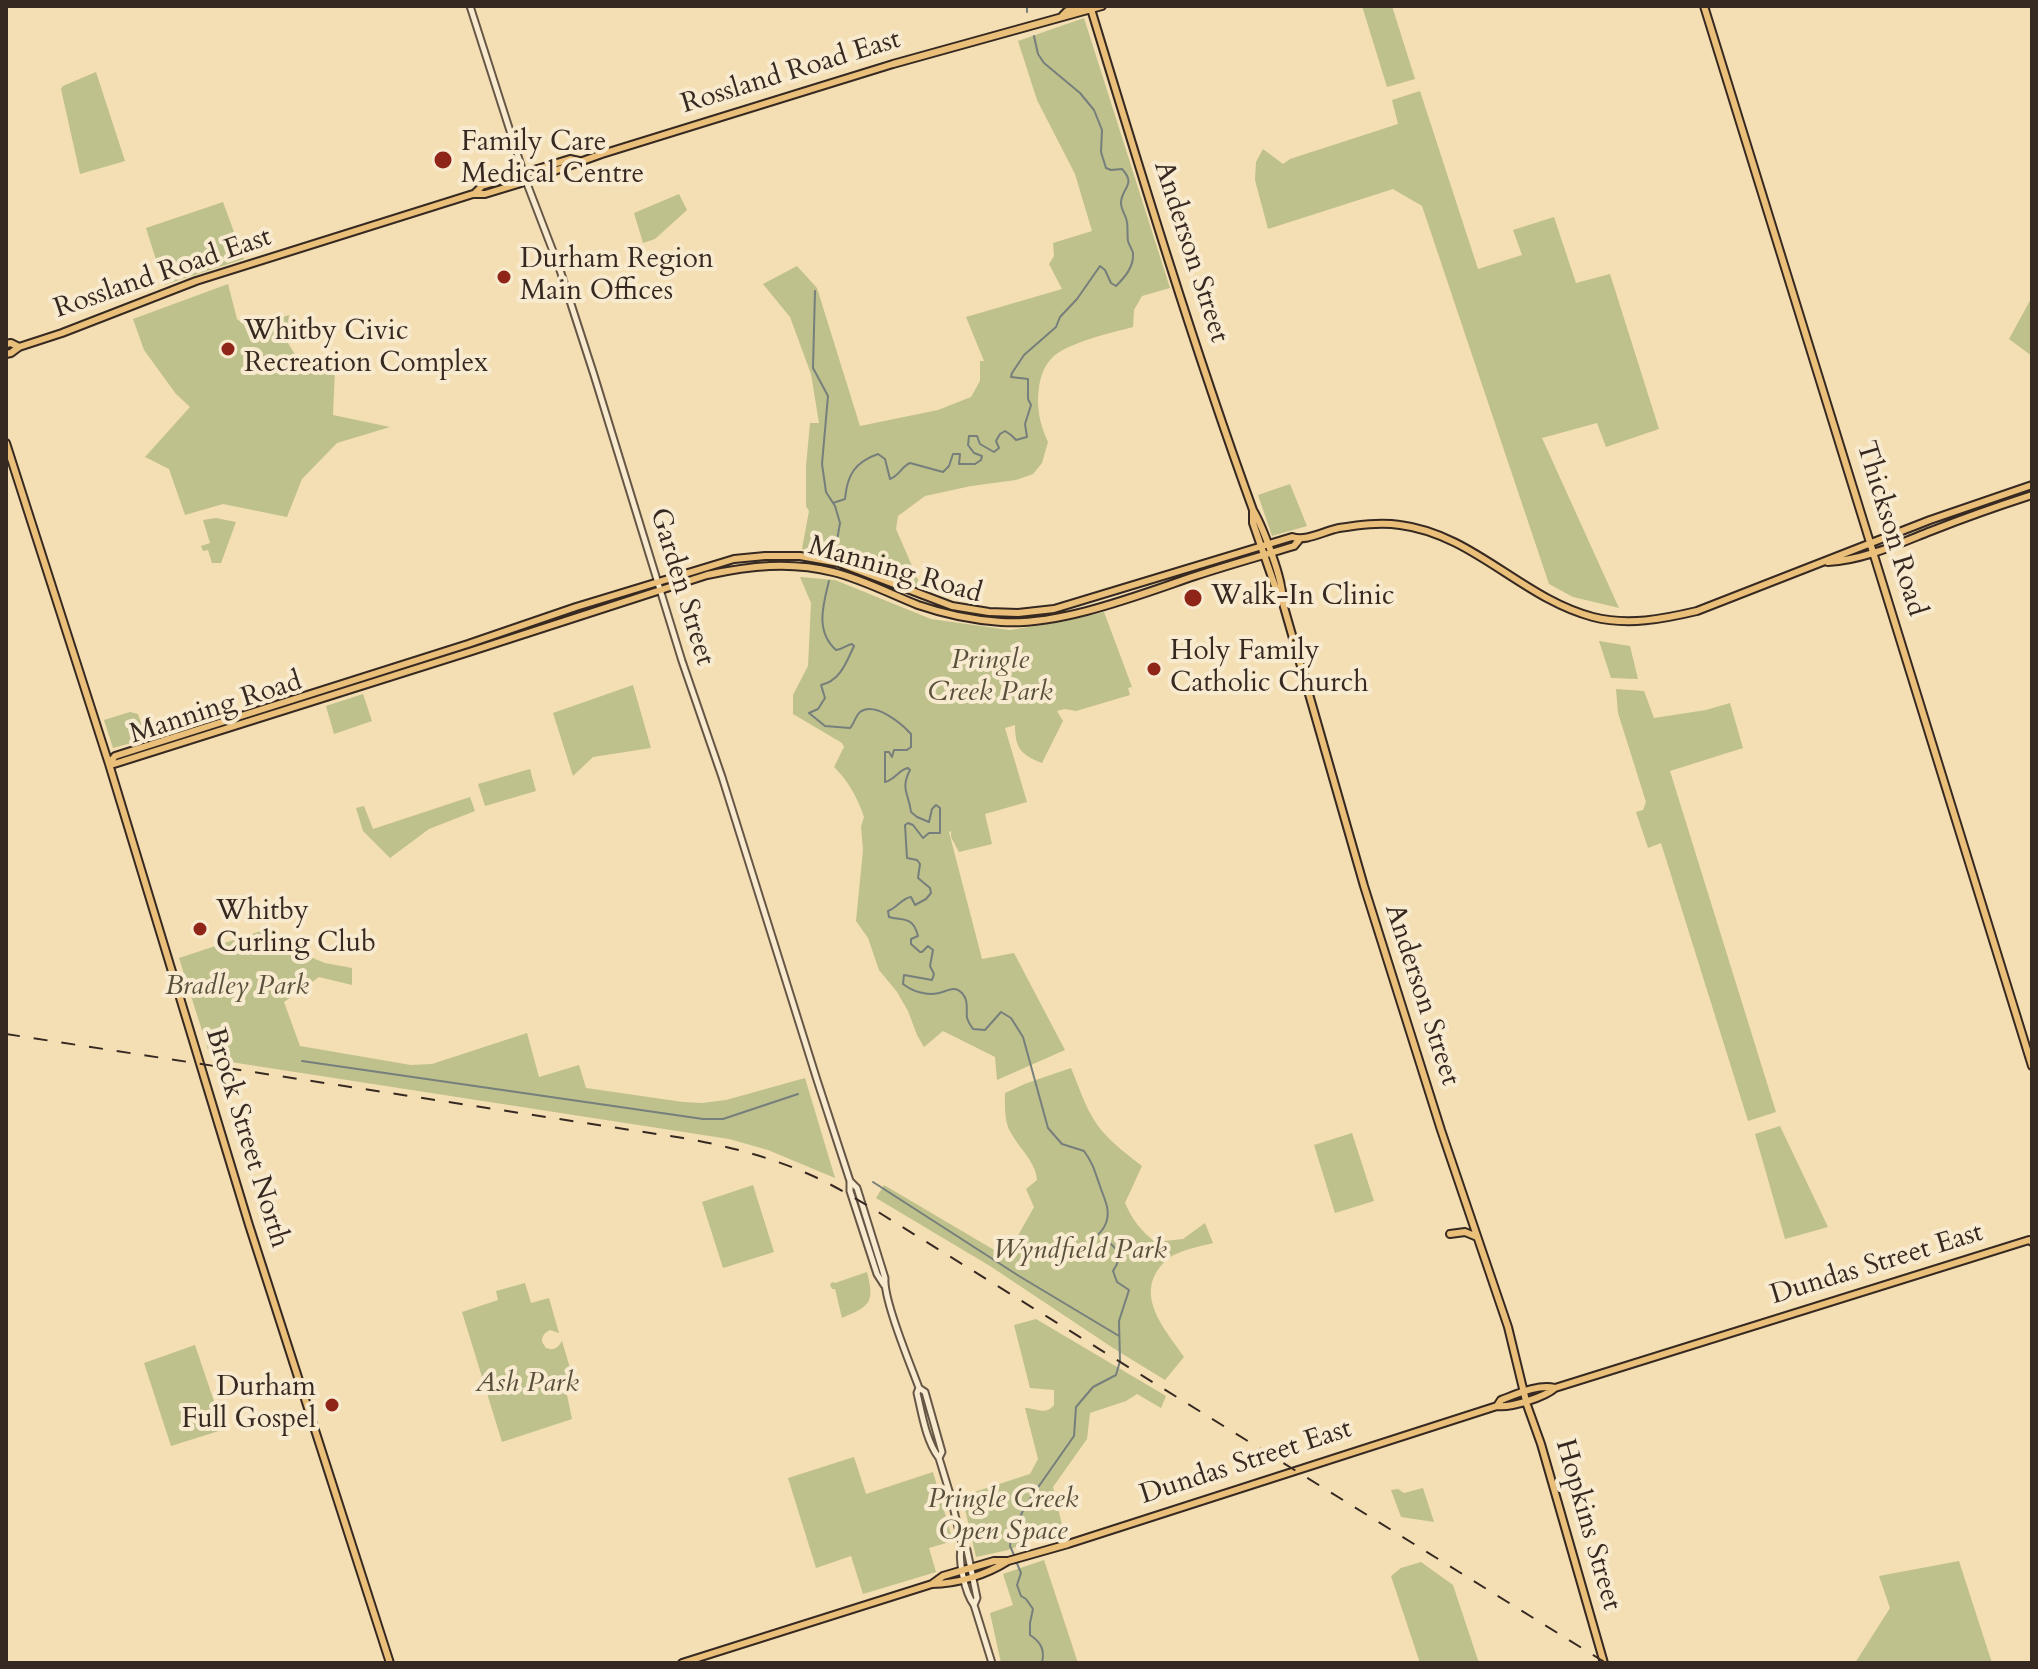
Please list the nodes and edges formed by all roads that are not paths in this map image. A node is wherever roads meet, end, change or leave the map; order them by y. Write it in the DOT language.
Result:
graph roads {
  1 [pos="470,6"];
  2 [pos="1102,6"];
  3 [pos="1704,6"];
  4 [pos="1088,7"];
  5 [pos="525,178"];
  6 [pos="6,344"];
  7 [pos="19,347"];
  8 [pos="6,354"];
  9 [pos="6,443"];
  10 [pos="2032,485"];
  11 [pos="2032,495"];
  12 [pos="1299,540"];
  13 [pos="1872,544"];
  14 [pos="1264,546"];
  15 [pos="1874,553"];
  16 [pos="1267,554"];
  17 [pos="1825,562"];
  18 [pos="657,582"];
  19 [pos="660,590"];
  20 [pos="109,764"];
  21 [pos="2032,1066"];
  22 [pos="850,1181"];
  23 [pos="1450,1234"];
  24 [pos="1477,1237"];
  25 [pos="2031,1239"];
  26 [pos="871,1255"];
  27 [pos="880,1262"];
  28 [pos="884,1286"];
  29 [pos="1526,1396"];
  30 [pos="967,1573"];
  31 [pos="390,1663"];
  32 [pos="682,1663"];
  33 [pos="992,1663"];
  34 [pos="1604,1663"];
  1 -- 5 [label="street, Garden Street"];
  2 -- 4 [label="main road, Rossland Road East"];
  3 -- 13 [label="main road, Thickson Road"];
  4 -- 5 [label="main road, Rossland Road East"];
  4 -- 14 [label="main road, Anderson Street"];
  5 -- 7 [label="main road, Rossland Road East"];
  5 -- 18 [label="street, Garden Street"];
  6 -- 7 [label="main road"];
  7 -- 8 [label="main road, Rossland Road East"];
  9 -- 20 [label="main road, Brock Street North"];
  10 -- 13 [label="main road, Manning Road"];
  11 -- 15 [label="main road, Manning Road"];
  12 -- 14 [label="main road, Manning Road"];
  12 -- 16 [label="main road, Manning Road"];
  12 -- 17 [label="main road, Manning Road"];
  13 -- 15 [label="main road, Thickson Road"];
  13 -- 17 [label="main road, Manning Road"];
  14 -- 16 [label="main road, Anderson Street"];
  14 -- 18 [label="main road, Manning Road"];
  15 -- 17 [label="main road, Manning Road"];
  15 -- 21 [label="main road, Thickson Road"];
  16 -- 19 [label="main road, Manning Road"];
  16 -- 24 [label="main road, Anderson Street"];
  18 -- 19 [label="street, Garden Street"];
  18 -- 20 [label="main road, Manning Road"];
  19 -- 20 [label="main road, Manning Road"];
  19 -- 22 [label="street, Garden Street"];
  20 -- 31 [label="main road, Brock Street North"];
  22 -- 26 [label="street, Garden Street"];
  22 -- 27 [label="street, Garden Street"];
  23 -- 24 [label="main road"];
  24 -- 29 [label="main road, Anderson Street"];
  25 -- 29 [label="main road, Dundas Street East"];
  26 -- 27 [label="street"];
  26 -- 28 [label="street, Garden Street"];
  27 -- 28 [label="street, Garden Street"];
  28 -- 30 [label="street, Garden Street"];
  29 -- 30 [label="main road, Dundas Street East"];
  29 -- 34 [label="main road, Hopkins Street"];
  30 -- 32 [label="main road, Dundas Street East"];
  30 -- 33 [label="street, Garden Street"];
}
